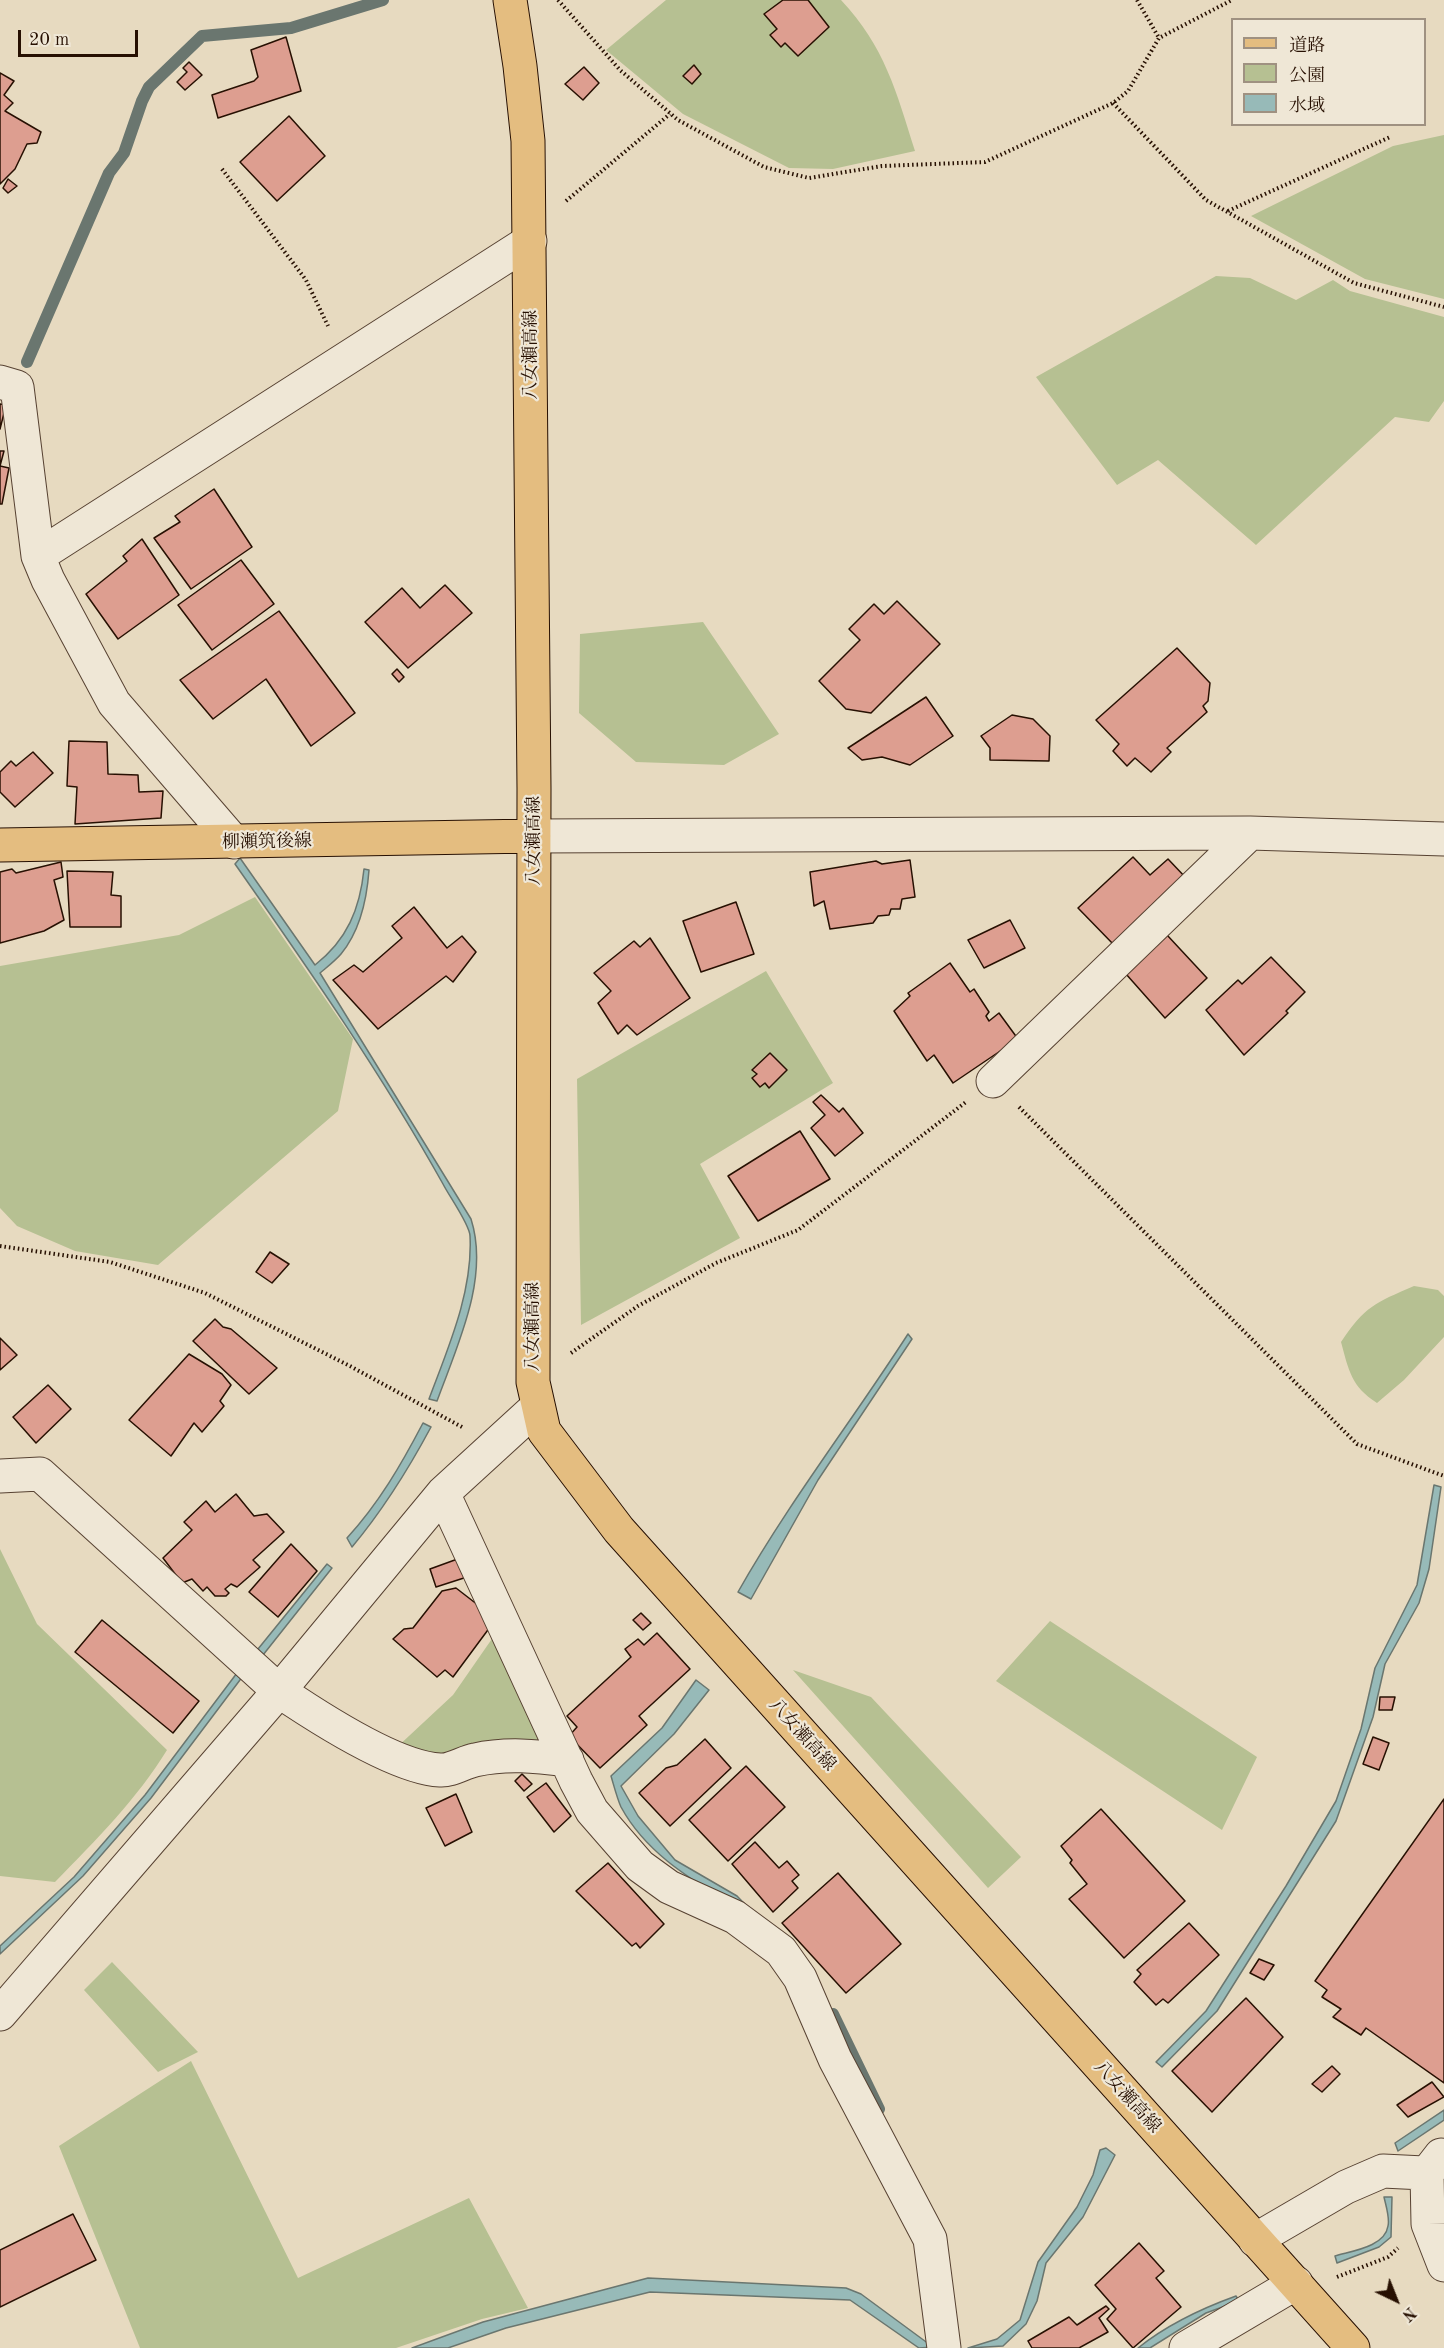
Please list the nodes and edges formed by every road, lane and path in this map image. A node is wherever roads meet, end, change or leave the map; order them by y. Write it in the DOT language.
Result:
graph roads {
  1 [pos="510,0"];
  2 [pos="558,0"];
  3 [pos="1137,0"];
  4 [pos="1232,0"];
  5 [pos="1159,38"];
  6 [pos="1113,103"];
  7 [pos="670,114"];
  8 [pos="1390,136"];
  9 [pos="222,169"];
  10 [pos="565,202"];
  11 [pos="1228,212"];
  12 [pos="530,241"];
  13 [pos="1444,307"];
  14 [pos="340,361"];
  15 [pos="0,382"];
  16 [pos="38,556"];
  17 [pos="1250,833"];
  18 [pos="534,836"];
  19 [pos="1444,839"];
  20 [pos="234,842"];
  21 [pos="0,845"];
  22 [pos="993,1081"];
  23 [pos="0,1246"];
  24 [pos="568,1355"];
  25 [pos="537,1407"];
  26 [pos="494,1445"];
  27 [pos="0,1476"];
  28 [pos="1444,1476"];
  29 [pos="442,1492"];
  30 [pos="279,1691"];
  31 [pos="567,1760"];
  32 [pos="0,2014"];
  33 [pos="1444,2151"];
  34 [pos="1444,2158"];
  35 [pos="1255,2240"];
  36 [pos="1401,2245"];
  37 [pos="1444,2265"];
  38 [pos="1300,2287"];
  39 [pos="944,2348"];
  40 [pos="1186,2348"];
  41 [pos="1353,2348"];
  1 -- 12 [label="main road, 八女瀬高線"];
  2 -- 7 [label="path"];
  3 -- 5 [label="path"];
  4 -- 5 [label="path"];
  5 -- 6 [label="path"];
  6 -- 7 [label="path"];
  6 -- 11 [label="path"];
  7 -- 10 [label="path"];
  8 -- 11 [label="path"];
  9 -- 14 [label="path"];
  11 -- 13 [label="path"];
  12 -- 14 [label="street"];
  12 -- 18 [label="main road, 八女瀬高線"];
  14 -- 16 [label="street"];
  15 -- 16 [label="street"];
  16 -- 20 [label="street"];
  17 -- 18 [label="street"];
  17 -- 19 [label="street"];
  17 -- 22 [label="street"];
  18 -- 20 [label="main road, 柳瀬筑後線"];
  18 -- 25 [label="main road, 八女瀬高線"];
  20 -- 21 [label="main road, 柳瀬筑後線"];
  22 -- 24 [label="path"];
  22 -- 28 [label="path"];
  23 -- 26 [label="path"];
  25 -- 26 [label="street"];
  25 -- 35 [label="main road, 八女瀬高線"];
  26 -- 29 [label="street"];
  27 -- 30 [label="street"];
  29 -- 30 [label="street"];
  29 -- 31 [label="street"];
  30 -- 31 [label="street"];
  30 -- 32 [label="street"];
  31 -- 39 [label="street"];
  33 -- 37 [label="street"];
  34 -- 35 [label="street"];
  35 -- 38 [label="main road, 八女瀬高線"];
  36 -- 38 [label="path"];
  38 -- 40 [label="street"];
  38 -- 41 [label="main road, 八女瀬高線"];
}
